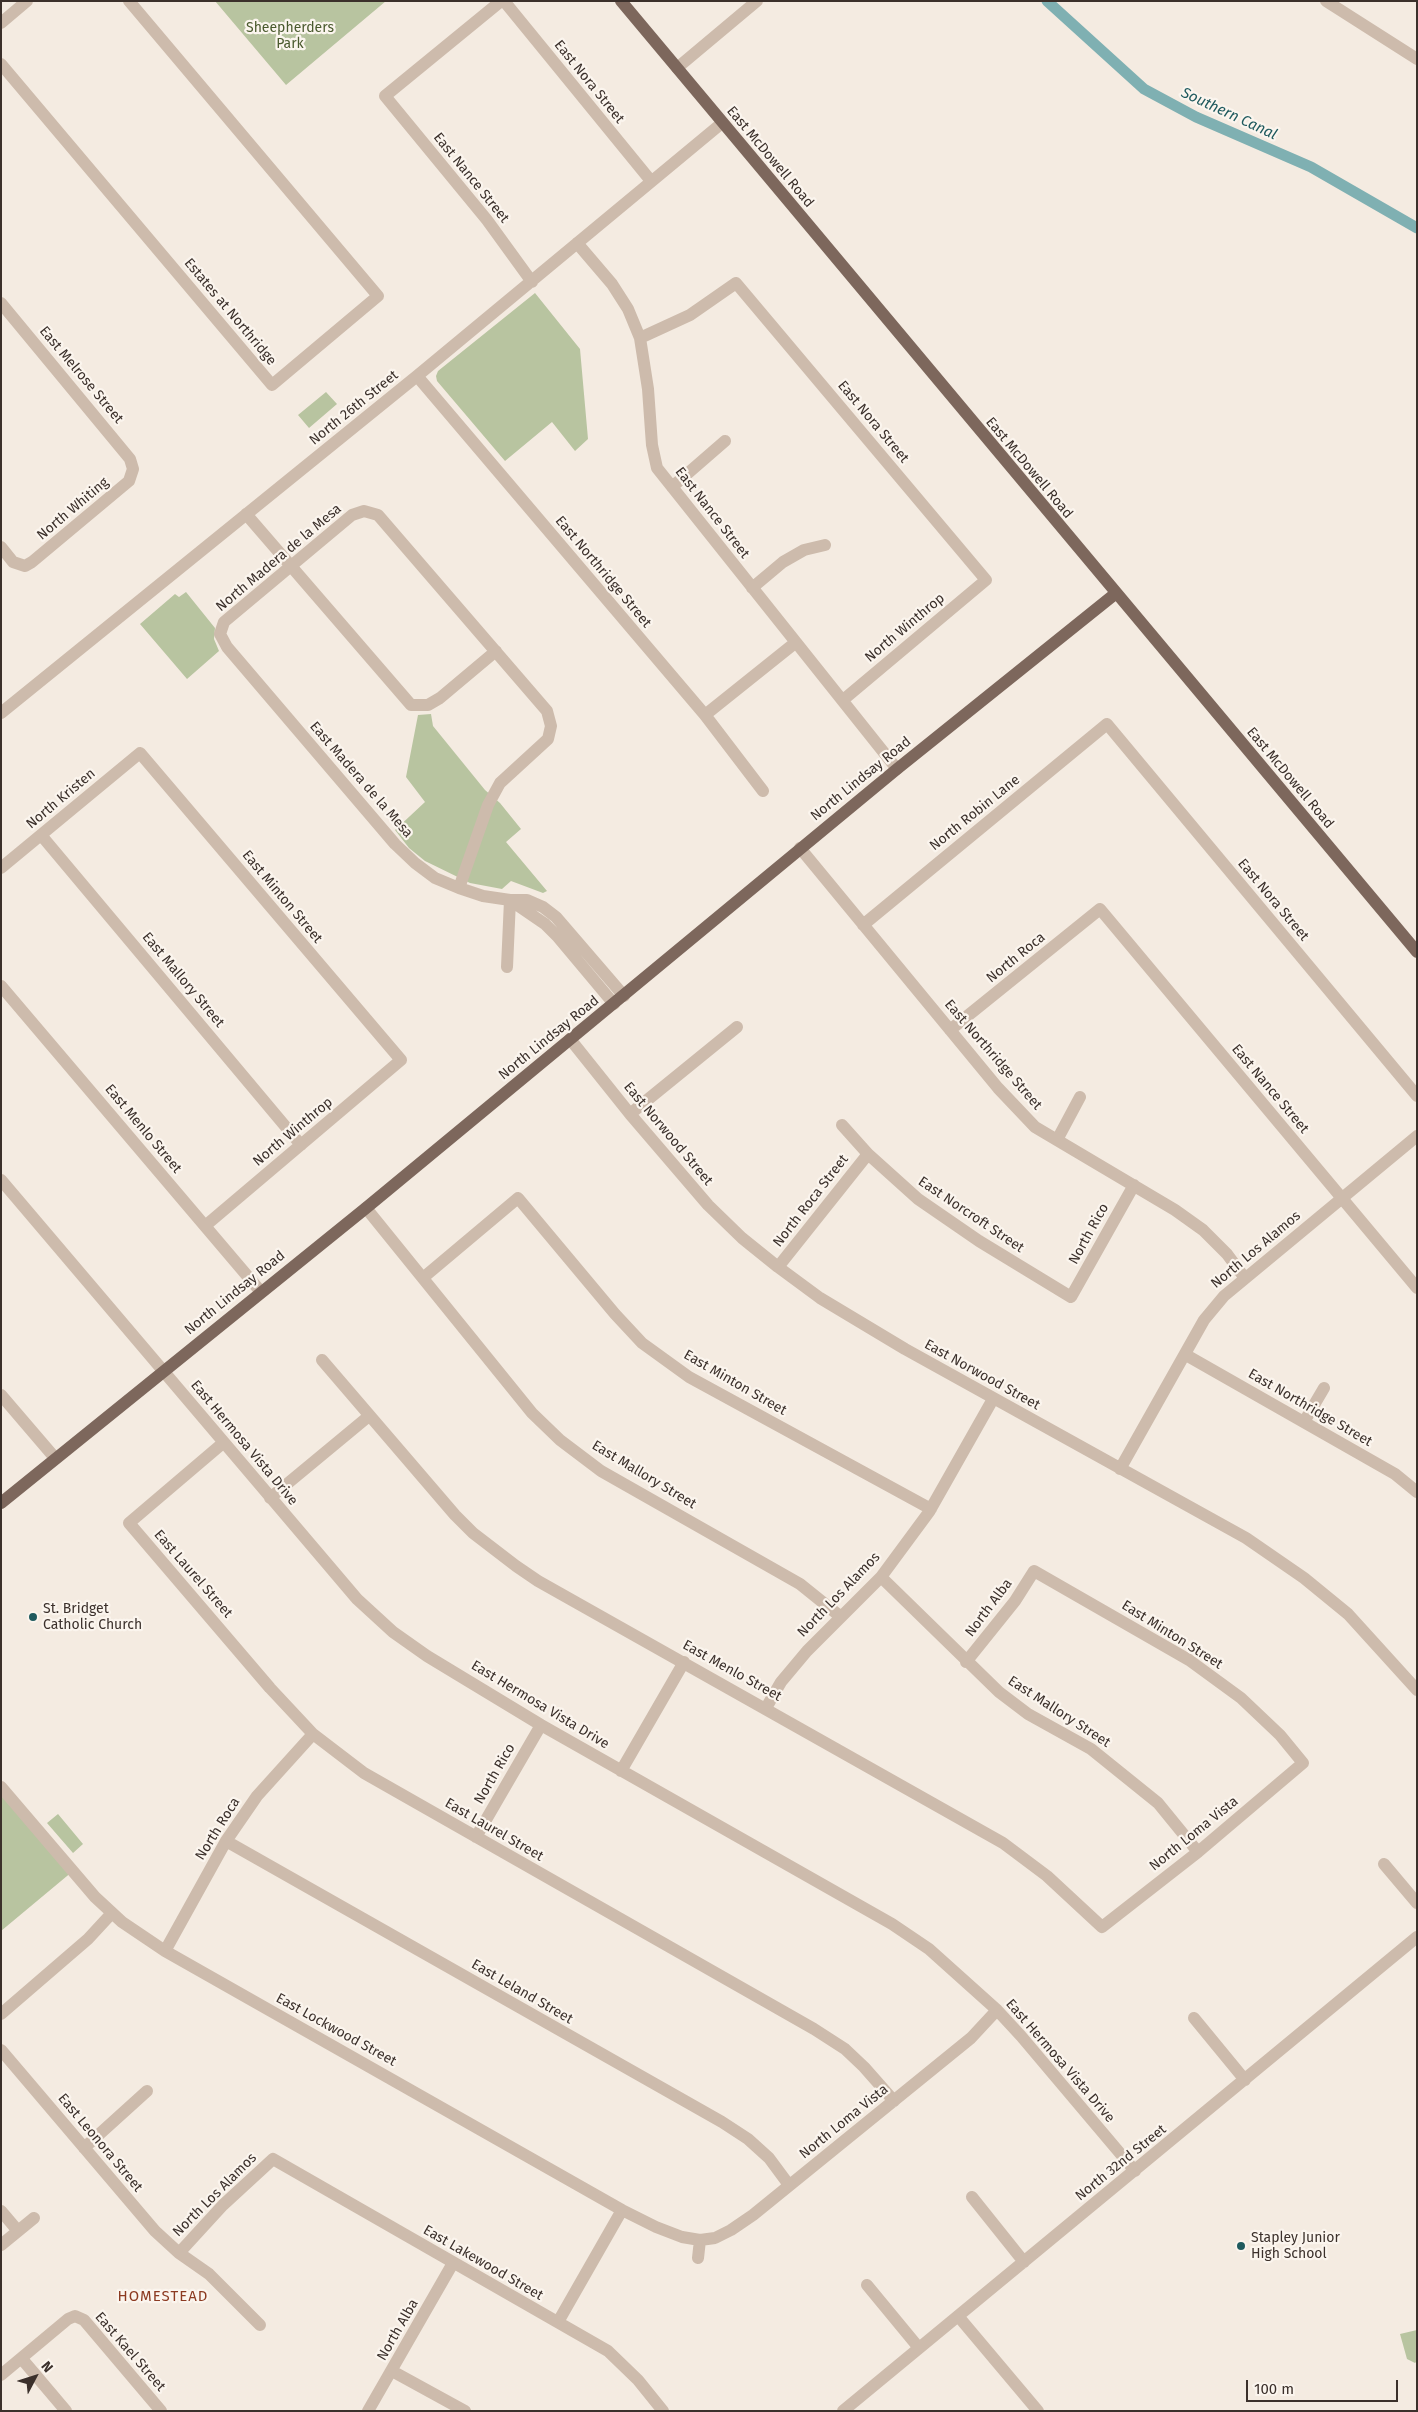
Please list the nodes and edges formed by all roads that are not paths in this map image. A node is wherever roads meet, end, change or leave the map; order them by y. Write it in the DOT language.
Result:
graph roads {
  1 [pos="130,1"];
  2 [pos="502,1"];
  3 [pos="621,1"];
  4 [pos="1326,1"];
  5 [pos="25,2"];
  6 [pos="748,4"];
  7 [pos="1,23"];
  8 [pos="1417,59"];
  9 [pos="1,64"];
  10 [pos="677,68"];
  11 [pos="722,123"];
  12 [pos="651,182"];
  13 [pos="577,243"];
  14 [pos="532,282"];
  15 [pos="1,303"];
  16 [pos="640,338"];
  17 [pos="417,376"];
  18 [pos="725,441"];
  19 [pos="133,469"];
  20 [pos="672,487"];
  21 [pos="246,514"];
  22 [pos="825,545"];
  23 [pos="1,548"];
  24 [pos="291,567"];
  25 [pos="986,580"];
  26 [pos="752,588"];
  27 [pos="1115,594"];
  28 [pos="220,634"];
  29 [pos="795,643"];
  30 [pos="496,651"];
  31 [pos="843,700"];
  32 [pos="3,709"];
  33 [pos="705,715"];
  34 [pos="1107,724"];
  35 [pos="140,753"];
  36 [pos="897,770"];
  37 [pos="763,791"];
  38 [pos="41,835"];
  39 [pos="800,848"];
  40 [pos="1,868"];
  41 [pos="458,888"];
  42 [pos="510,900"];
  43 [pos="1100,909"];
  44 [pos="863,925"];
  45 [pos="1417,952"];
  46 [pos="506,967"];
  47 [pos="1,986"];
  48 [pos="619,1000"];
  49 [pos="737,1027"];
  50 [pos="950,1030"];
  51 [pos="570,1039"];
  52 [pos="401,1060"];
  53 [pos="1417,1096"];
  54 [pos="1080,1097"];
  55 [pos="630,1114"];
  56 [pos="842,1125"];
  57 [pos="1417,1136"];
  58 [pos="1057,1140"];
  59 [pos="301,1144"];
  60 [pos="868,1154"];
  61 [pos="1,1180"];
  62 [pos="1134,1185"];
  63 [pos="1342,1198"];
  64 [pos="366,1208"];
  65 [pos="205,1226"];
  66 [pos="778,1267"];
  67 [pos="424,1276"];
  68 [pos="1244,1277"];
  69 [pos="1417,1288"];
  70 [pos="261,1292"];
  71 [pos="1071,1297"];
  72 [pos="1186,1355"];
  73 [pos="322,1360"];
  74 [pos="163,1371"];
  75 [pos="1324,1388"];
  76 [pos="1,1395"];
  77 [pos="993,1399"];
  78 [pos="369,1416"];
  79 [pos="1304,1422"];
  80 [pos="224,1443"];
  81 [pos="55,1458"];
  82 [pos="1120,1469"];
  83 [pos="1417,1492"];
  84 [pos="270,1498"];
  85 [pos="1,1503"];
  86 [pos="931,1509"];
  87 [pos="1034,1571"];
  88 [pos="881,1577"];
  89 [pos="841,1617"];
  90 [pos="684,1662"];
  91 [pos="966,1662"];
  92 [pos="1414,1682"];
  93 [pos="766,1708"];
  94 [pos="540,1725"];
  95 [pos="314,1734"];
  96 [pos="1303,1763"];
  97 [pos="621,1770"];
  98 [pos="1,1787"];
  99 [pos="476,1837"];
  100 [pos="226,1841"];
  101 [pos="1198,1852"];
  102 [pos="1384,1864"];
  103 [pos="1417,1903"];
  104 [pos="112,1913"];
  105 [pos="1102,1927"];
  106 [pos="1417,1937"];
  107 [pos="165,1951"];
  108 [pos="997,2010"];
  109 [pos="1,2014"];
  110 [pos="1194,2018"];
  111 [pos="1,2050"];
  112 [pos="1245,2080"];
  113 [pos="147,2091"];
  114 [pos="894,2101"];
  115 [pos="84,2148"];
  116 [pos="272,2159"];
  117 [pos="1135,2171"];
  118 [pos="789,2185"];
  119 [pos="972,2197"];
  120 [pos="622,2210"];
  121 [pos="1,2211"];
  122 [pos="34,2218"];
  123 [pos="18,2231"];
  124 [pos="700,2240"];
  125 [pos="1,2245"];
  126 [pos="179,2253"];
  127 [pos="698,2258"];
  128 [pos="1024,2262"];
  129 [pos="453,2263"];
  130 [pos="867,2286"];
  131 [pos="958,2316"];
  132 [pos="558,2322"];
  133 [pos="260,2325"];
  134 [pos="919,2348"];
  135 [pos="22,2359"];
  136 [pos="392,2371"];
  137 [pos="1,2375"];
  138 [pos="66,2411"];
  139 [pos="160,2411"];
  140 [pos="368,2411"];
  141 [pos="465,2411"];
  142 [pos="663,2411"];
  143 [pos="843,2411"];
  144 [pos="1038,2411"];
  1 -- 9 [label="street, Estates at Northridge"];
  2 -- 12 [label="street, East Nora Street"];
  2 -- 14 [label="street, East Nance Street"];
  3 -- 10 [label="main road, East McDowell Road"];
  4 -- 8 [label="street"];
  5 -- 7 [label="street"];
  6 -- 10 [label="street"];
  10 -- 11 [label="main road, East McDowell Road"];
  11 -- 12 [label="street, North 26th Street"];
  11 -- 27 [label="main road, East McDowell Road"];
  12 -- 13 [label="street, North 26th Street"];
  13 -- 14 [label="street, North 26th Street"];
  13 -- 16 [label="street, East Nance Street"];
  14 -- 17 [label="street, North 26th Street"];
  15 -- 19 [label="street, East Melrose Street"];
  16 -- 20 [label="street, East Nance Street"];
  16 -- 25 [label="street, East Nora Street"];
  17 -- 21 [label="street, North 26th Street"];
  17 -- 33 [label="street, East Northridge Street"];
  18 -- 20 [label="street"];
  19 -- 23 [label="street, North Whiting"];
  20 -- 26 [label="street, East Nance Street"];
  21 -- 24 [label="street"];
  21 -- 32 [label="street, North 26th Street"];
  22 -- 26 [label="street"];
  24 -- 28 [label="street, North Madera de la Mesa"];
  24 -- 30 [label="street"];
  24 -- 30 [label="street, North Madera de la Mesa"];
  25 -- 31 [label="street, North Winthrop"];
  26 -- 29 [label="street, East Nance Street"];
  27 -- 36 [label="main road, North Lindsay Road"];
  27 -- 45 [label="main road, East McDowell Road"];
  28 -- 41 [label="street, East Madera de la Mesa"];
  29 -- 31 [label="street, East Nance Street"];
  29 -- 33 [label="street"];
  30 -- 41 [label="street"];
  31 -- 36 [label="street, East Nance Street"];
  33 -- 37 [label="street, East Northridge Street"];
  34 -- 44 [label="street, North Robin Lane"];
  34 -- 53 [label="street, East Nora Street"];
  35 -- 38 [label="street, North Kristen"];
  35 -- 52 [label="street, East Minton Street"];
  36 -- 39 [label="main road, North Lindsay Road"];
  38 -- 40 [label="street, North Kristen"];
  38 -- 59 [label="street, East Mallory Street"];
  39 -- 44 [label="street, East Northridge Street"];
  39 -- 48 [label="main road, North Lindsay Road"];
  41 -- 42 [label="street, East Madera de la Mesa"];
  42 -- 46 [label="street"];
  42 -- 48 [label="street, East Madera de la Mesa"];
  43 -- 50 [label="street, North Roca"];
  43 -- 63 [label="street, East Nance Street"];
  44 -- 50 [label="street, East Northridge Street"];
  47 -- 65 [label="street, East Menlo Street"];
  48 -- 51 [label="main road, North Lindsay Road"];
  49 -- 55 [label="street"];
  50 -- 58 [label="street, East Northridge Street"];
  51 -- 55 [label="street, East Norwood Street"];
  51 -- 64 [label="main road, North Lindsay Road"];
  52 -- 59 [label="street, North Winthrop"];
  54 -- 58 [label="street"];
  55 -- 66 [label="street, East Norwood Street"];
  56 -- 60 [label="street, East Norcroft Street"];
  57 -- 63 [label="street, North Los Alamos"];
  58 -- 62 [label="street, East Northridge Street"];
  59 -- 65 [label="street, North Winthrop"];
  60 -- 66 [label="street, North Roca Street"];
  60 -- 71 [label="street, East Norcroft Street"];
  61 -- 74 [label="street, East Hermosa Vista Drive"];
  62 -- 68 [label="street, East Northridge Street"];
  62 -- 71 [label="street, North Rico"];
  63 -- 68 [label="street, North Los Alamos"];
  63 -- 69 [label="street, East Nance Street"];
  64 -- 67 [label="street, East Mallory Street"];
  64 -- 70 [label="main road, North Lindsay Road"];
  65 -- 70 [label="street, East Menlo Street"];
  66 -- 77 [label="street, East Norwood Street"];
  67 -- 86 [label="street, East Minton Street"];
  67 -- 89 [label="street, East Mallory Street"];
  68 -- 72 [label="street, North Los Alamos"];
  70 -- 74 [label="main road, North Lindsay Road"];
  72 -- 79 [label="street, East Northridge Street"];
  72 -- 82 [label="street, North Los Alamos"];
  73 -- 78 [label="street, East Menlo Street"];
  74 -- 80 [label="street, East Hermosa Vista Drive"];
  74 -- 81 [label="main road, North Lindsay Road"];
  75 -- 79 [label="street"];
  76 -- 81 [label="street"];
  77 -- 82 [label="street, East Norwood Street"];
  77 -- 86 [label="street, North Los Alamos"];
  78 -- 84 [label="street"];
  78 -- 90 [label="street, East Menlo Street"];
  79 -- 83 [label="street, East Northridge Street"];
  80 -- 84 [label="street, East Hermosa Vista Drive"];
  80 -- 95 [label="street, East Laurel Street"];
  81 -- 85 [label="main road, North Lindsay Road"];
  82 -- 92 [label="street, East Norwood Street"];
  84 -- 94 [label="street, East Hermosa Vista Drive"];
  86 -- 88 [label="street, North Los Alamos"];
  87 -- 91 [label="street, North Alba"];
  87 -- 96 [label="street, East Minton Street"];
  88 -- 89 [label="street, North Los Alamos"];
  88 -- 91 [label="street, East Mallory Street"];
  89 -- 93 [label="street, North Los Alamos"];
  90 -- 93 [label="street, East Menlo Street"];
  90 -- 97 [label="street"];
  91 -- 101 [label="street, East Mallory Street"];
  93 -- 105 [label="street, East Menlo Street"];
  94 -- 97 [label="street, East Hermosa Vista Drive"];
  94 -- 99 [label="street, North Rico"];
  95 -- 99 [label="street, East Laurel Street"];
  95 -- 100 [label="street, North Roca"];
  96 -- 101 [label="street, North Loma Vista"];
  97 -- 108 [label="street, East Hermosa Vista Drive"];
  98 -- 104 [label="street, East Lockwood Street"];
  99 -- 114 [label="street, East Laurel Street"];
  100 -- 107 [label="street, North Roca"];
  100 -- 118 [label="street, East Leland Street"];
  101 -- 105 [label="street, North Loma Vista"];
  102 -- 103 [label="street"];
  104 -- 107 [label="street, East Lockwood Street"];
  104 -- 109 [label="street"];
  106 -- 112 [label="street, North 32nd Street"];
  107 -- 120 [label="street, East Lockwood Street"];
  108 -- 114 [label="street, North Loma Vista"];
  108 -- 117 [label="street, East Hermosa Vista Drive"];
  110 -- 112 [label="street"];
  111 -- 115 [label="street, East Leonora Street"];
  112 -- 117 [label="street, North 32nd Street"];
  113 -- 115 [label="street"];
  114 -- 118 [label="street, North Loma Vista"];
  115 -- 126 [label="street, East Leonora Street"];
  116 -- 126 [label="street, North Los Alamos"];
  116 -- 129 [label="street, East Lakewood Street"];
  117 -- 128 [label="street, North 32nd Street"];
  118 -- 124 [label="street, North Loma Vista"];
  119 -- 128 [label="street"];
  120 -- 124 [label="street, East Lockwood Street"];
  120 -- 132 [label="street"];
  121 -- 123 [label="street"];
  122 -- 123 [label="street"];
  123 -- 125 [label="street"];
  124 -- 127 [label="street"];
  126 -- 133 [label="street, East Leonora Street"];
  128 -- 131 [label="street, North 32nd Street"];
  129 -- 132 [label="street, East Lakewood Street"];
  129 -- 136 [label="street, North Alba"];
  130 -- 134 [label="street"];
  131 -- 134 [label="street, North 32nd Street"];
  131 -- 144 [label="street"];
  132 -- 142 [label="street, East Lakewood Street"];
  134 -- 143 [label="street, North 32nd Street"];
  135 -- 137 [label="street"];
  135 -- 138 [label="street"];
  135 -- 139 [label="street, East Kael Street"];
  136 -- 140 [label="street, North Alba"];
  136 -- 141 [label="street"];
}
